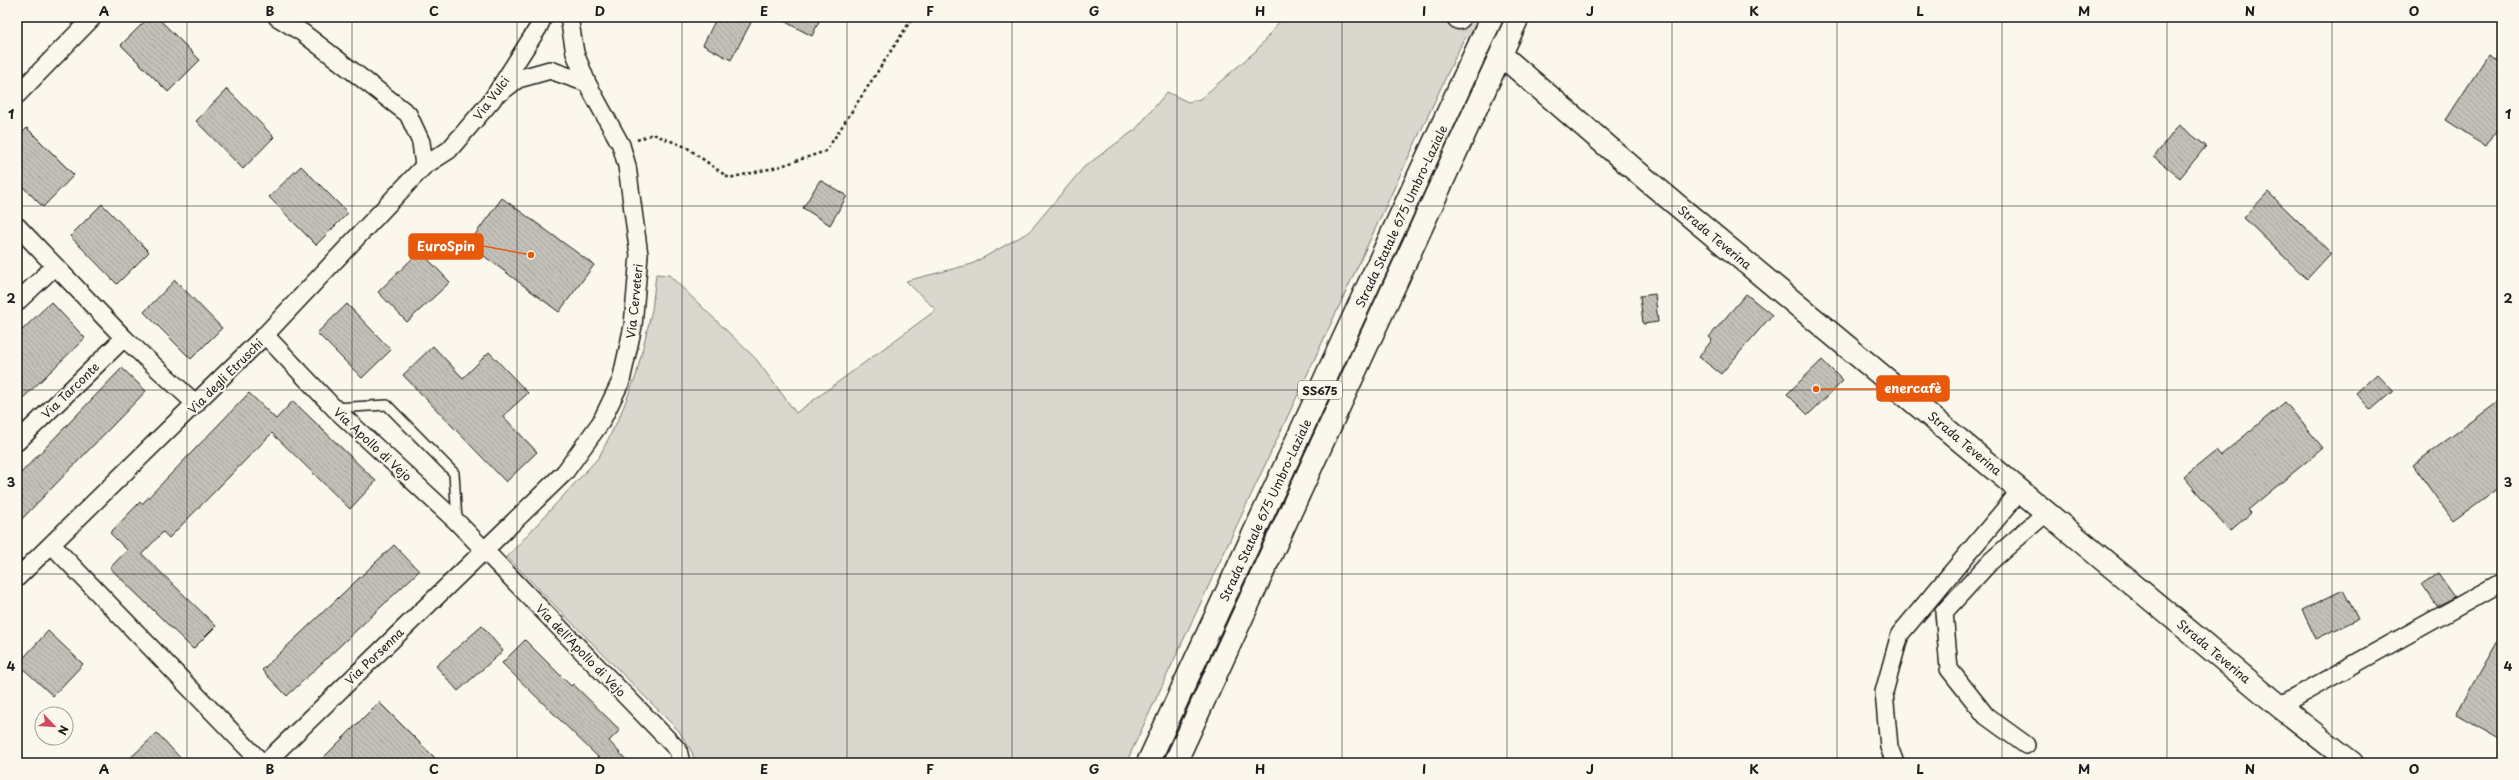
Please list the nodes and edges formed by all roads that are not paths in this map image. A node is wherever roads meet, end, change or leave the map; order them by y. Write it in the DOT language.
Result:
graph roads {
  1 [pos="93,17"];
  2 [pos="277,17"];
  3 [pos="543,17"];
  4 [pos="569,17"];
  5 [pos="1492,17"];
  6 [pos="1518,17"];
  7 [pos="1506,59"];
  8 [pos="587,83"];
  9 [pos="17,95"];
  10 [pos="492,100"];
  11 [pos="424,166"];
  12 [pos="17,226"];
  13 [pos="54,267"];
  14 [pos="17,302"];
  15 [pos="265,335"];
  16 [pos="124,338"];
  17 [pos="196,404"];
  18 [pos="334,408"];
  19 [pos="17,442"];
  20 [pos="2021,490"];
  21 [pos="2047,512"];
  22 [pos="457,522"];
  23 [pos="52,545"];
  24 [pos="483,550"];
  25 [pos="17,578"];
  26 [pos="2502,582"];
  27 [pos="2279,706"];
  28 [pos="2026,745"];
  29 [pos="680,756"];
  30 [pos="264,763"];
  31 [pos="1148,763"];
  32 [pos="1175,763"];
  33 [pos="1895,763"];
  34 [pos="2352,763"];
  1 -- 9 [label="street"];
  2 -- 11 [label="street"];
  3 -- 10 [label="street, Via Vulci"];
  4 -- 8 [label="street, Via Cerveteri"];
  5 -- 31 [label="main road, Strada Statale 675 Umbro-Laziale / SS675"];
  6 -- 32 [label="main road, Strada Statale 675 Umbro-Laziale / SS675"];
  7 -- 20 [label="main road, Strada Teverina"];
  8 -- 10 [label="street"];
  8 -- 24 [label="street, Via Cerveteri"];
  10 -- 11 [label="street, Via Vulci"];
  11 -- 15 [label="street, Via degli Etruschi"];
  12 -- 13 [label="street"];
  13 -- 14 [label="street"];
  13 -- 16 [label="street"];
  15 -- 17 [label="street, Via degli Etruschi"];
  15 -- 18 [label="street, Via Apollo di Vejo"];
  16 -- 17 [label="street"];
  16 -- 19 [label="street, Via Tarconte"];
  17 -- 23 [label="street, Via degli Etruschi"];
  18 -- 22 [label="street, Via Apollo di Vejo"];
  18 -- 22 [label="lane"];
  20 -- 21 [label="main road, Strada Teverina"];
  20 -- 33 [label="street"];
  21 -- 27 [label="main road, Strada Teverina"];
  21 -- 28 [label="street"];
  22 -- 24 [label="street, Via Apollo di Vejo"];
  23 -- 25 [label="street, Via degli Etruschi"];
  23 -- 30 [label="street, Via Porsenna"];
  24 -- 29 [label="street, Via dell'Apollo di Vejo"];
  24 -- 30 [label="street, Via Porsenna"];
  26 -- 27 [label="street"];
  27 -- 34 [label="main road, Strada Teverina"];
}
